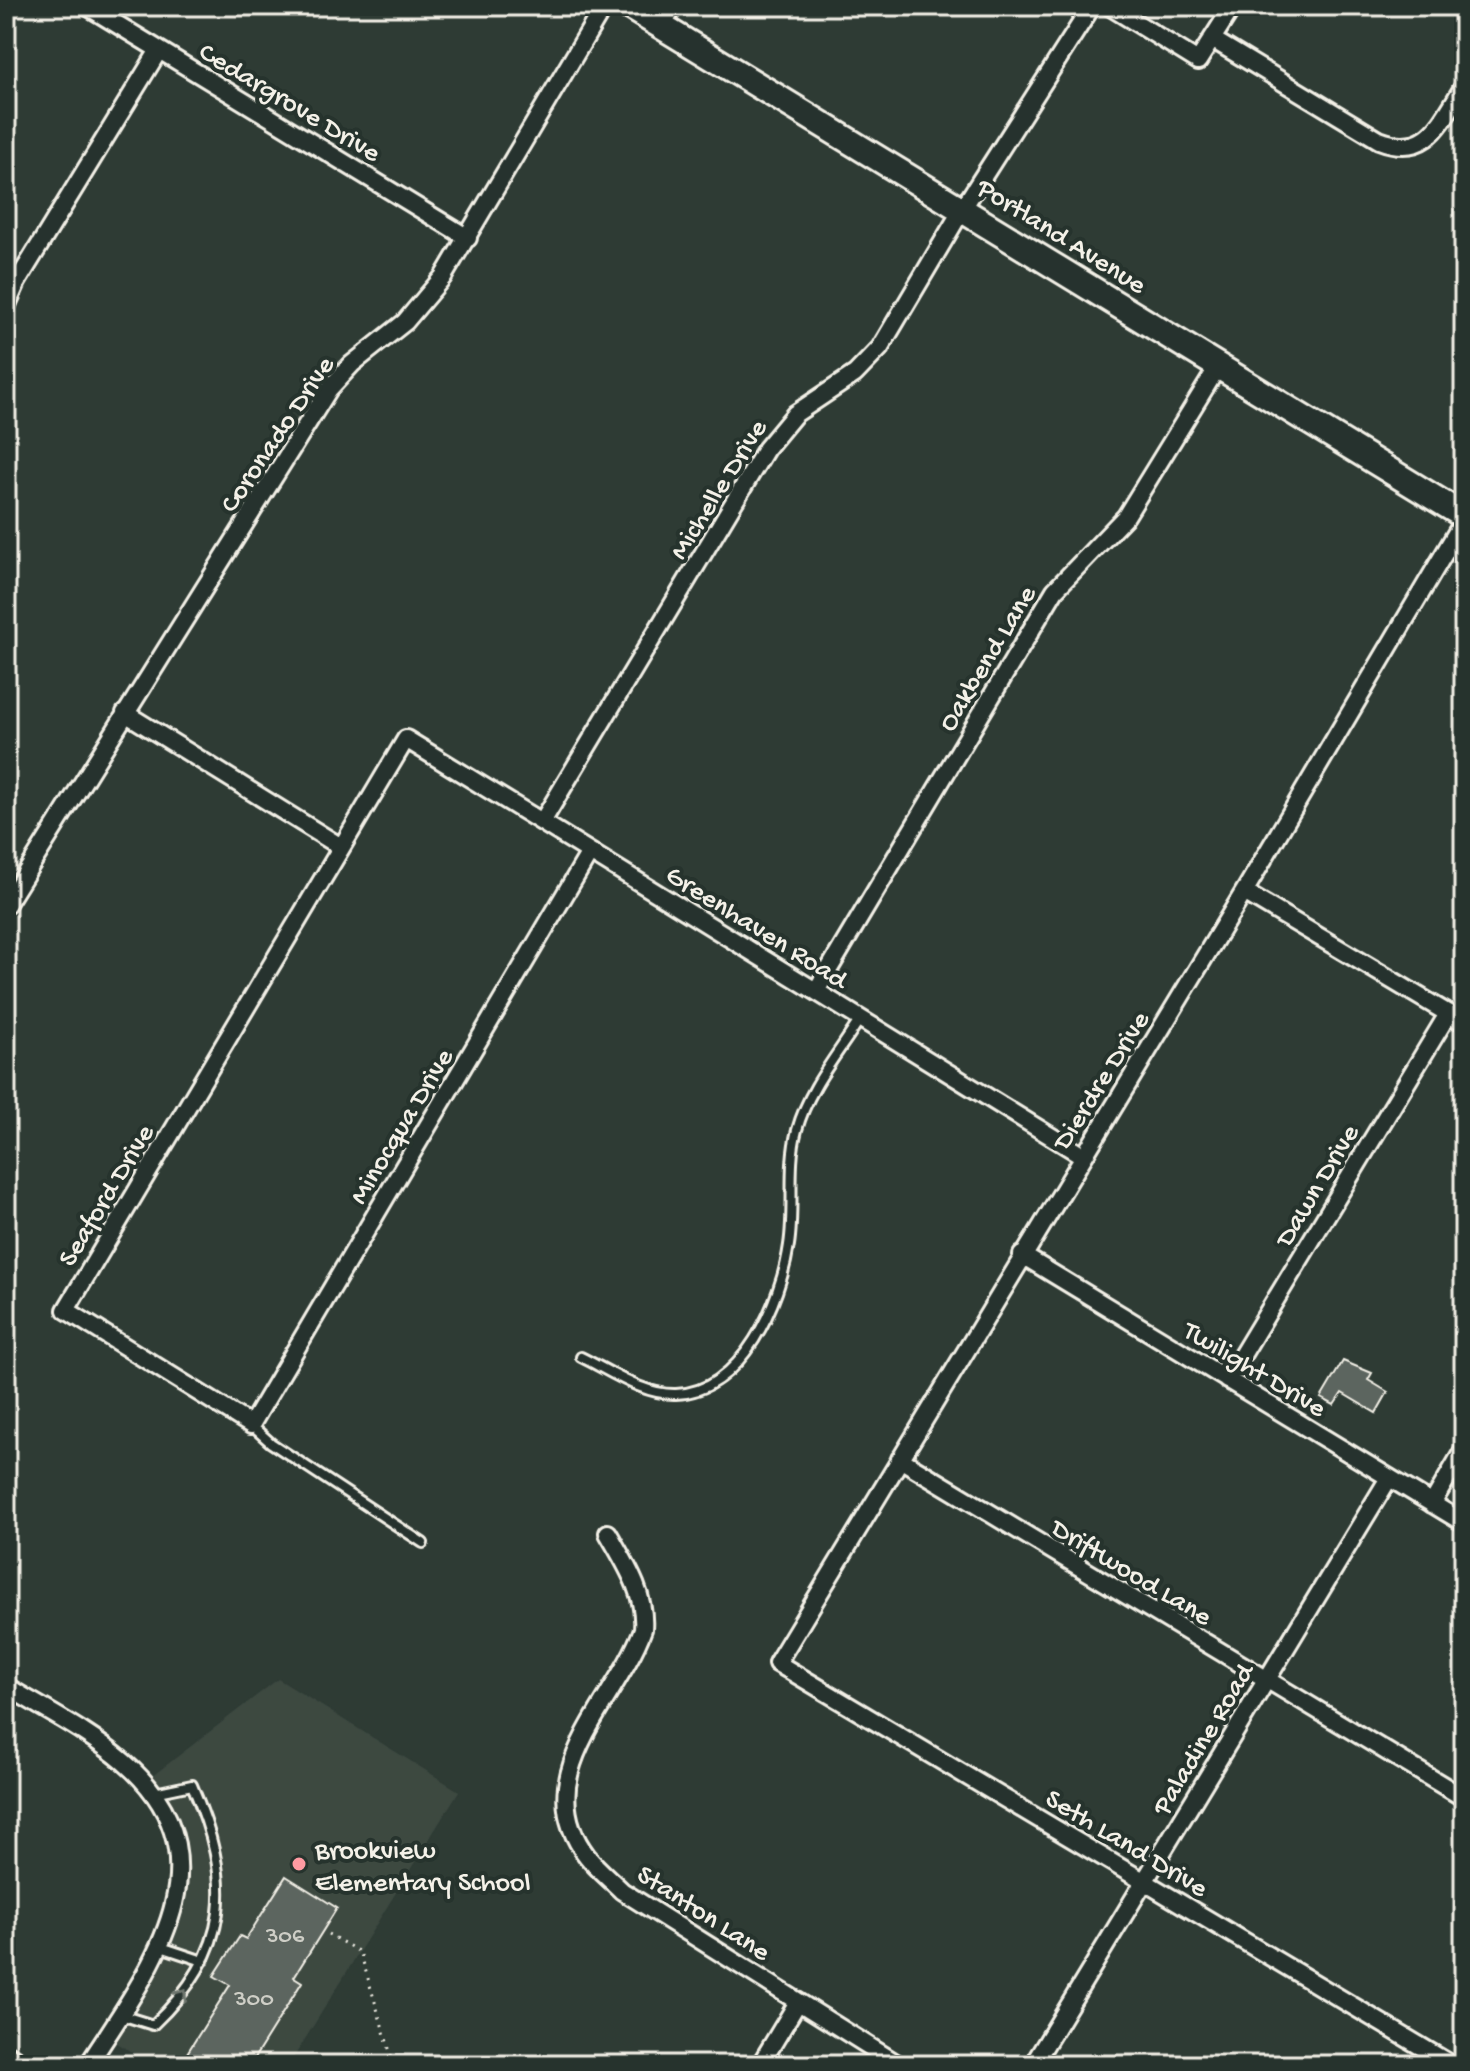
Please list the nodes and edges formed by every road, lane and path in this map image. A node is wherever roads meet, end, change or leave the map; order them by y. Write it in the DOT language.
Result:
graph roads {
  1 [pos="87,6"];
  2 [pos="604,6"];
  3 [pos="628,6"];
  4 [pos="1092,6"];
  5 [pos="1109,6"];
  6 [pos="1233,6"];
  7 [pos="668,16"];
  8 [pos="1212,39"];
  9 [pos="159,50"];
  10 [pos="1464,86"];
  11 [pos="963,208"];
  12 [pos="468,238"];
  13 [pos="6,307"];
  14 [pos="1219,365"];
  15 [pos="1464,518"];
  16 [pos="125,713"];
  17 [pos="406,739"];
  18 [pos="542,822"];
  19 [pos="341,847"];
  20 [pos="590,852"];
  21 [pos="1244,892"];
  22 [pos="7,901"];
  23 [pos="816,991"];
  24 [pos="1448,1014"];
  25 [pos="861,1018"];
  26 [pos="1464,1023"];
  27 [pos="1083,1156"];
  28 [pos="1022,1255"];
  29 [pos="581,1357"];
  30 [pos="1227,1380"];
  31 [pos="251,1425"];
  32 [pos="1464,1449"];
  33 [pos="900,1459"];
  34 [pos="1389,1478"];
  35 [pos="1432,1504"];
  36 [pos="1464,1523"];
  37 [pos="608,1533"];
  38 [pos="423,1543"];
  39 [pos="777,1663"];
  40 [pos="1266,1680"];
  41 [pos="6,1686"];
  42 [pos="152,1793"];
  43 [pos="1464,1798"];
  44 [pos="1144,1881"];
  45 [pos="328,1934"];
  46 [pos="161,1947"];
  47 [pos="203,1961"];
  48 [pos="798,2002"];
  49 [pos="120,2015"];
  50 [pos="6,2053"];
  51 [pos="25,2065"];
  52 [pos="88,2065"];
  53 [pos="394,2065"];
  54 [pos="760,2065"];
  55 [pos="899,2065"];
  56 [pos="1033,2065"];
  57 [pos="1452,2065"];
  1 -- 9 [label="street, Cedargrove Drive"];
  2 -- 12 [label="street, Coronado Drive"];
  3 -- 7 [label="main road, Portland Avenue"];
  4 -- 11 [label="street, Michelle Drive"];
  5 -- 8 [label="street"];
  6 -- 8 [label="street"];
  7 -- 11 [label="main road, Portland Avenue"];
  8 -- 10 [label="street"];
  9 -- 12 [label="street, Cedargrove Drive"];
  9 -- 13 [label="street"];
  11 -- 14 [label="main road, Portland Avenue"];
  11 -- 18 [label="street, Michelle Drive"];
  12 -- 16 [label="street, Coronado Drive"];
  14 -- 15 [label="main road, Portland Avenue"];
  14 -- 23 [label="street, Oakbend Lane"];
  15 -- 21 [label="street, Dierdre Drive"];
  16 -- 19 [label="street"];
  16 -- 22 [label="street, Coronado Drive"];
  17 -- 18 [label="street, Greenhaven Road"];
  17 -- 19 [label="street, Seaford Drive"];
  18 -- 20 [label="street, Greenhaven Road"];
  19 -- 31 [label="street, Seaford Drive"];
  20 -- 23 [label="street, Greenhaven Road"];
  20 -- 31 [label="street, Minocqua Drive"];
  21 -- 24 [label="street"];
  21 -- 27 [label="street, Dierdre Drive"];
  23 -- 25 [label="street, Greenhaven Road"];
  24 -- 26 [label="street"];
  24 -- 30 [label="street, Dawn Drive"];
  25 -- 27 [label="street, Greenhaven Road"];
  25 -- 29 [label="lane"];
  27 -- 28 [label="street, Dierdre Drive"];
  28 -- 30 [label="street, Twilight Drive"];
  28 -- 33 [label="street, Dierdre Drive"];
  30 -- 34 [label="street, Twilight Drive"];
  31 -- 38 [label="lane, Seaford Drive"];
  32 -- 35 [label="street"];
  33 -- 39 [label="street, Dierdre Drive"];
  33 -- 40 [label="street, Driftwood Lane"];
  34 -- 35 [label="street, Twilight Drive"];
  34 -- 40 [label="street, Paladine Road"];
  35 -- 36 [label="street, Twilight Drive"];
  37 -- 48 [label="street, Stanton Lane"];
  39 -- 44 [label="street, Seth Land Drive"];
  40 -- 43 [label="street, Driftwood Lane"];
  40 -- 44 [label="street, Paladine Road"];
  41 -- 42 [label="street"];
  42 -- 46 [label="street"];
  42 -- 47 [label="lane"];
  44 -- 56 [label="street, Paladine Road"];
  44 -- 57 [label="street, Seth Land Drive"];
  45 -- 53 [label="path"];
  46 -- 47 [label="lane"];
  46 -- 49 [label="street"];
  49 -- 47 [label="lane, one-way"];
  48 -- 54 [label="street"];
  48 -- 55 [label="street, Stanton Lane"];
  49 -- 52 [label="street"];
  50 -- 51 [label="street"];
}
